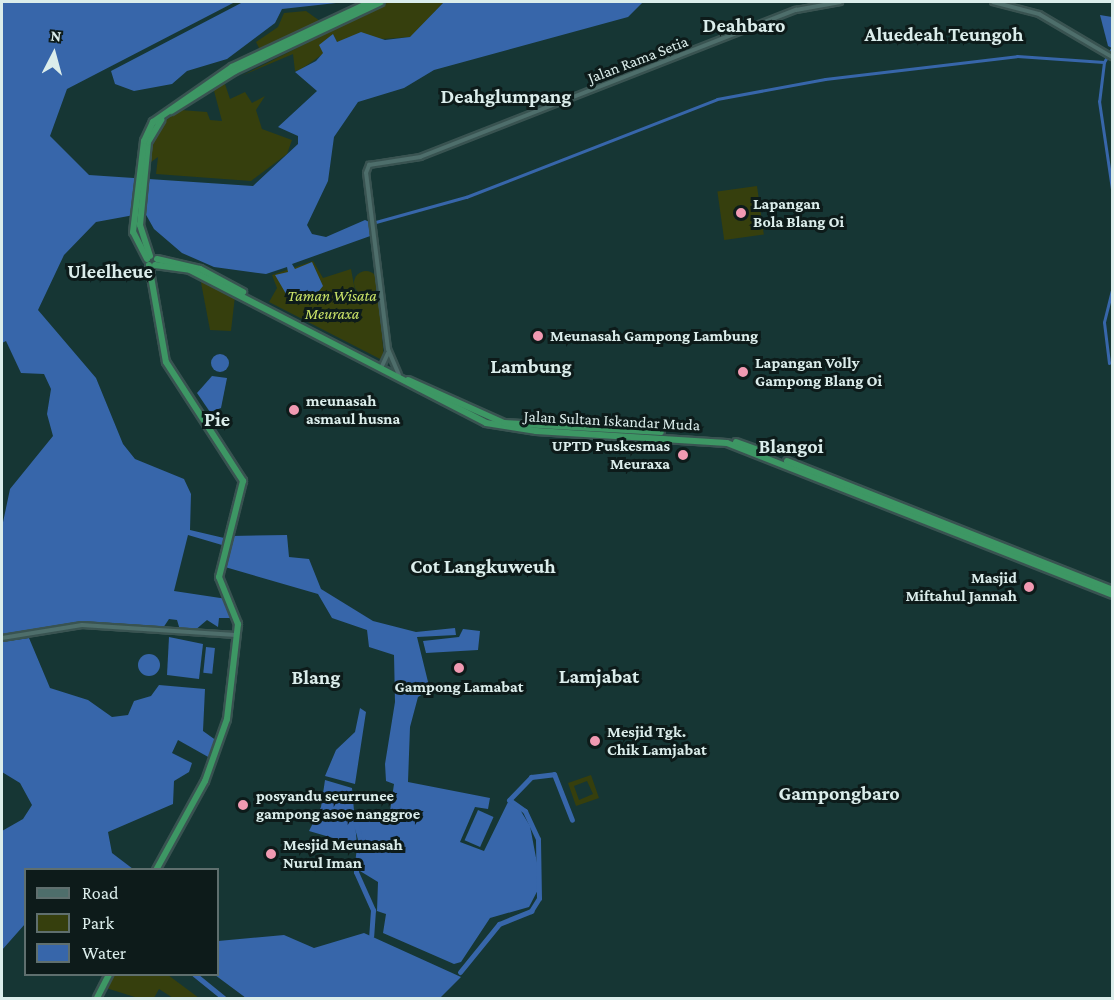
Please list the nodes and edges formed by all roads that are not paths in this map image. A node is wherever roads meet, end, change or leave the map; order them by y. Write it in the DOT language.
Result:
graph roads {
  1 [pos="371,2"];
  2 [pos="381,2"];
  3 [pos="840,2"];
  4 [pos="993,2"];
  5 [pos="1111,56"];
  6 [pos="233,69"];
  7 [pos="152,261"];
  8 [pos="388,349"];
  9 [pos="382,366"];
  10 [pos="399,375"];
  11 [pos="1068,574"];
  12 [pos="1113,590"];
  13 [pos="1113,595"];
  14 [pos="237,635"];
  15 [pos="2,638"];
  16 [pos="157,868"];
  17 [pos="108,976"];
  18 [pos="97,999"];
  1 -- 6 [label="highway"];
  2 -- 6 [label="highway"];
  3 -- 8 [label="street, Jalan Rama Setia"];
  4 -- 5 [label="street"];
  6 -- 7 [label="highway"];
  7 -- 9 [label="highway, Jalan Sultan Iskandar Muda"];
  7 -- 11 [label="highway, Jalan Sultan Iskandar Muda"];
  7 -- 14 [label="highway"];
  8 -- 9 [label="street"];
  8 -- 10 [label="street"];
  9 -- 10 [label="highway, Jalan Sultan Iskandar Muda"];
  10 -- 11 [label="highway, Jalan Sultan Iskandar Muda"];
  11 -- 12 [label="highway, Jalan Sultan Iskandar Muda"];
  11 -- 13 [label="highway, Jalan Sultan Iskandar Muda"];
  14 -- 15 [label="street"];
  14 -- 16 [label="highway"];
  17 -- 18 [label="highway"];
}
